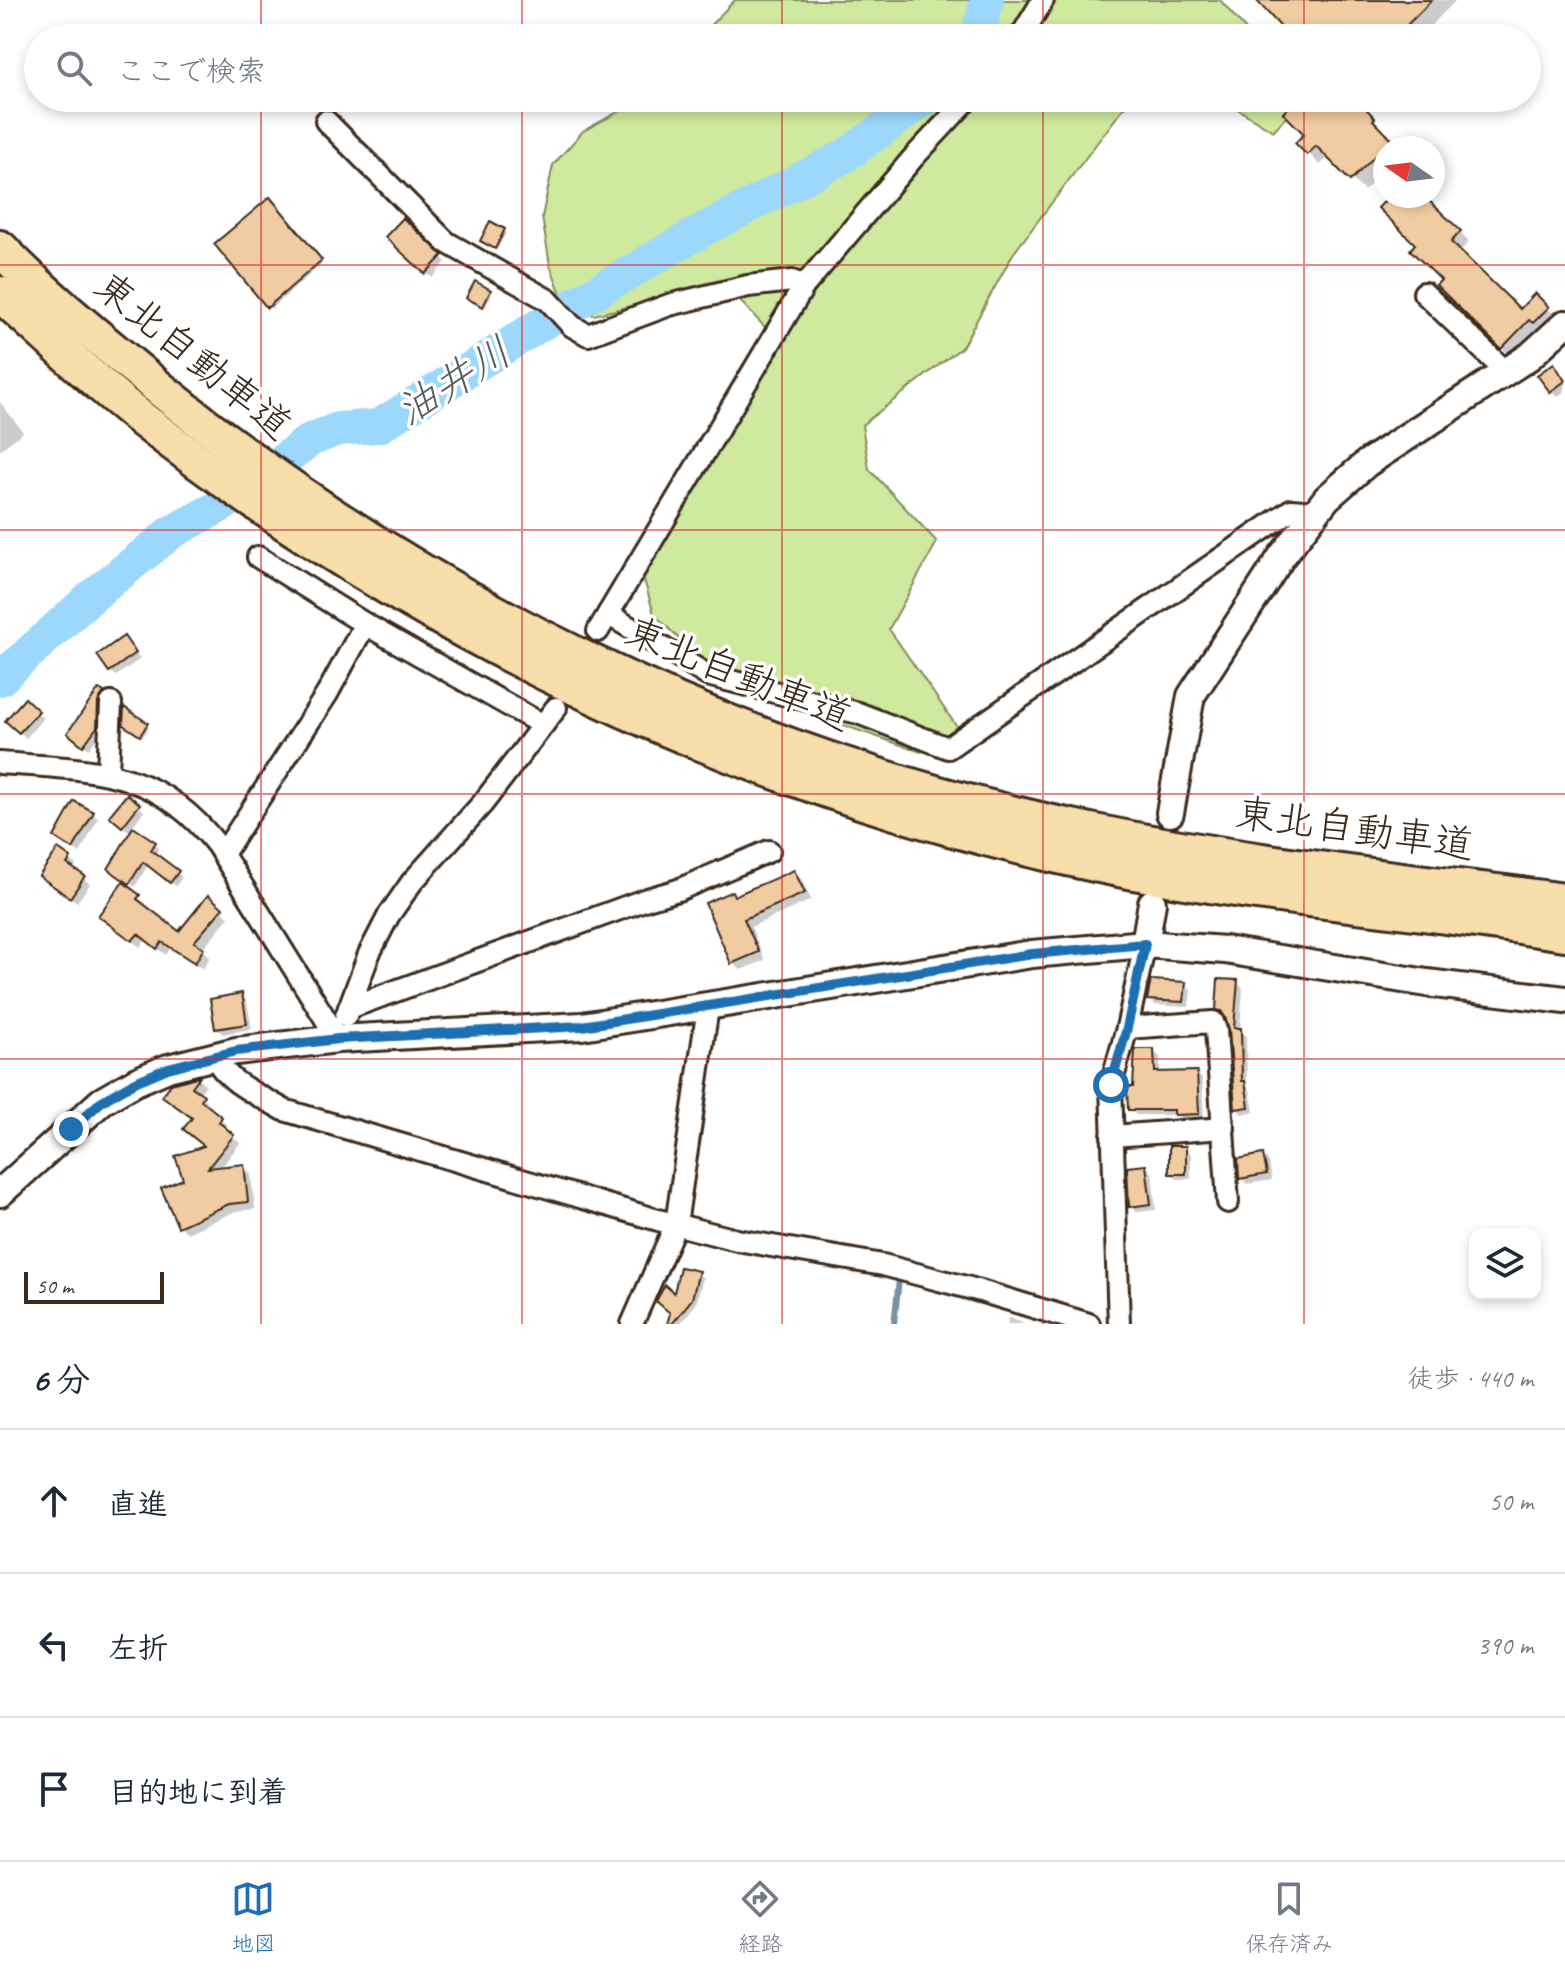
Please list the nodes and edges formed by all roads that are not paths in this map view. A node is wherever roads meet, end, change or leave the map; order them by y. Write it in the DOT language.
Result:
graph roads {
  1 [pos="1043,0"];
  2 [pos="1028,24"];
  3 [pos="956,112"];
  4 [pos="326,121"];
  5 [pos="0,248"];
  6 [pos="804,286"];
  7 [pos="1424,293"];
  8 [pos="0,294"];
  9 [pos="1565,324"];
  10 [pos="1506,372"];
  11 [pos="220,456"];
  12 [pos="1317,512"];
  13 [pos="258,557"];
  14 [pos="365,624"];
  15 [pos="111,703"];
  16 [pos="0,763"];
  17 [pos="108,772"];
  18 [pos="1170,813"];
  19 [pos="769,851"];
  20 [pos="223,854"];
  21 [pos="1565,901"];
  22 [pos="1152,903"];
  23 [pos="1565,933"];
  24 [pos="1145,944"];
  25 [pos="1565,1000"];
  26 [pos="708,1007"];
  27 [pos="349,1008"];
  28 [pos="1127,1028"];
  29 [pos="338,1039"];
  30 [pos="214,1056"];
  31 [pos="1224,1128"];
  32 [pos="1112,1136"];
  33 [pos="0,1193"];
  34 [pos="1228,1202"];
  35 [pos="676,1224"];
  36 [pos="632,1324"];
  37 [pos="1089,1324"];
  38 [pos="1119,1324"];
  1 -- 2 [label="street"];
  3 -- 6 [label="street"];
  4 -- 6 [label="street"];
  5 -- 11 [label="highway, 東北自動車道"];
  6 -- 12 [label="street"];
  7 -- 10 [label="street"];
  8 -- 11 [label="highway, 東北自動車道"];
  9 -- 10 [label="street"];
  10 -- 12 [label="street"];
  11 -- 21 [label="highway, 東北自動車道"];
  11 -- 23 [label="highway, 東北自動車道"];
  12 -- 18 [label="street"];
  13 -- 14 [label="street"];
  14 -- 20 [label="street"];
  14 -- 27 [label="street"];
  15 -- 17 [label="street"];
  16 -- 17 [label="street"];
  17 -- 20 [label="street"];
  19 -- 27 [label="street"];
  20 -- 29 [label="street"];
  22 -- 24 [label="street"];
  24 -- 25 [label="street"];
  24 -- 26 [label="street"];
  24 -- 28 [label="street"];
  26 -- 29 [label="street"];
  26 -- 35 [label="street"];
  27 -- 29 [label="street"];
  28 -- 31 [label="street"];
  28 -- 32 [label="street"];
  29 -- 30 [label="street"];
  30 -- 33 [label="street"];
  30 -- 35 [label="street"];
  31 -- 32 [label="street"];
  31 -- 34 [label="street"];
  32 -- 38 [label="street"];
  35 -- 36 [label="street"];
  35 -- 37 [label="street"];
}
